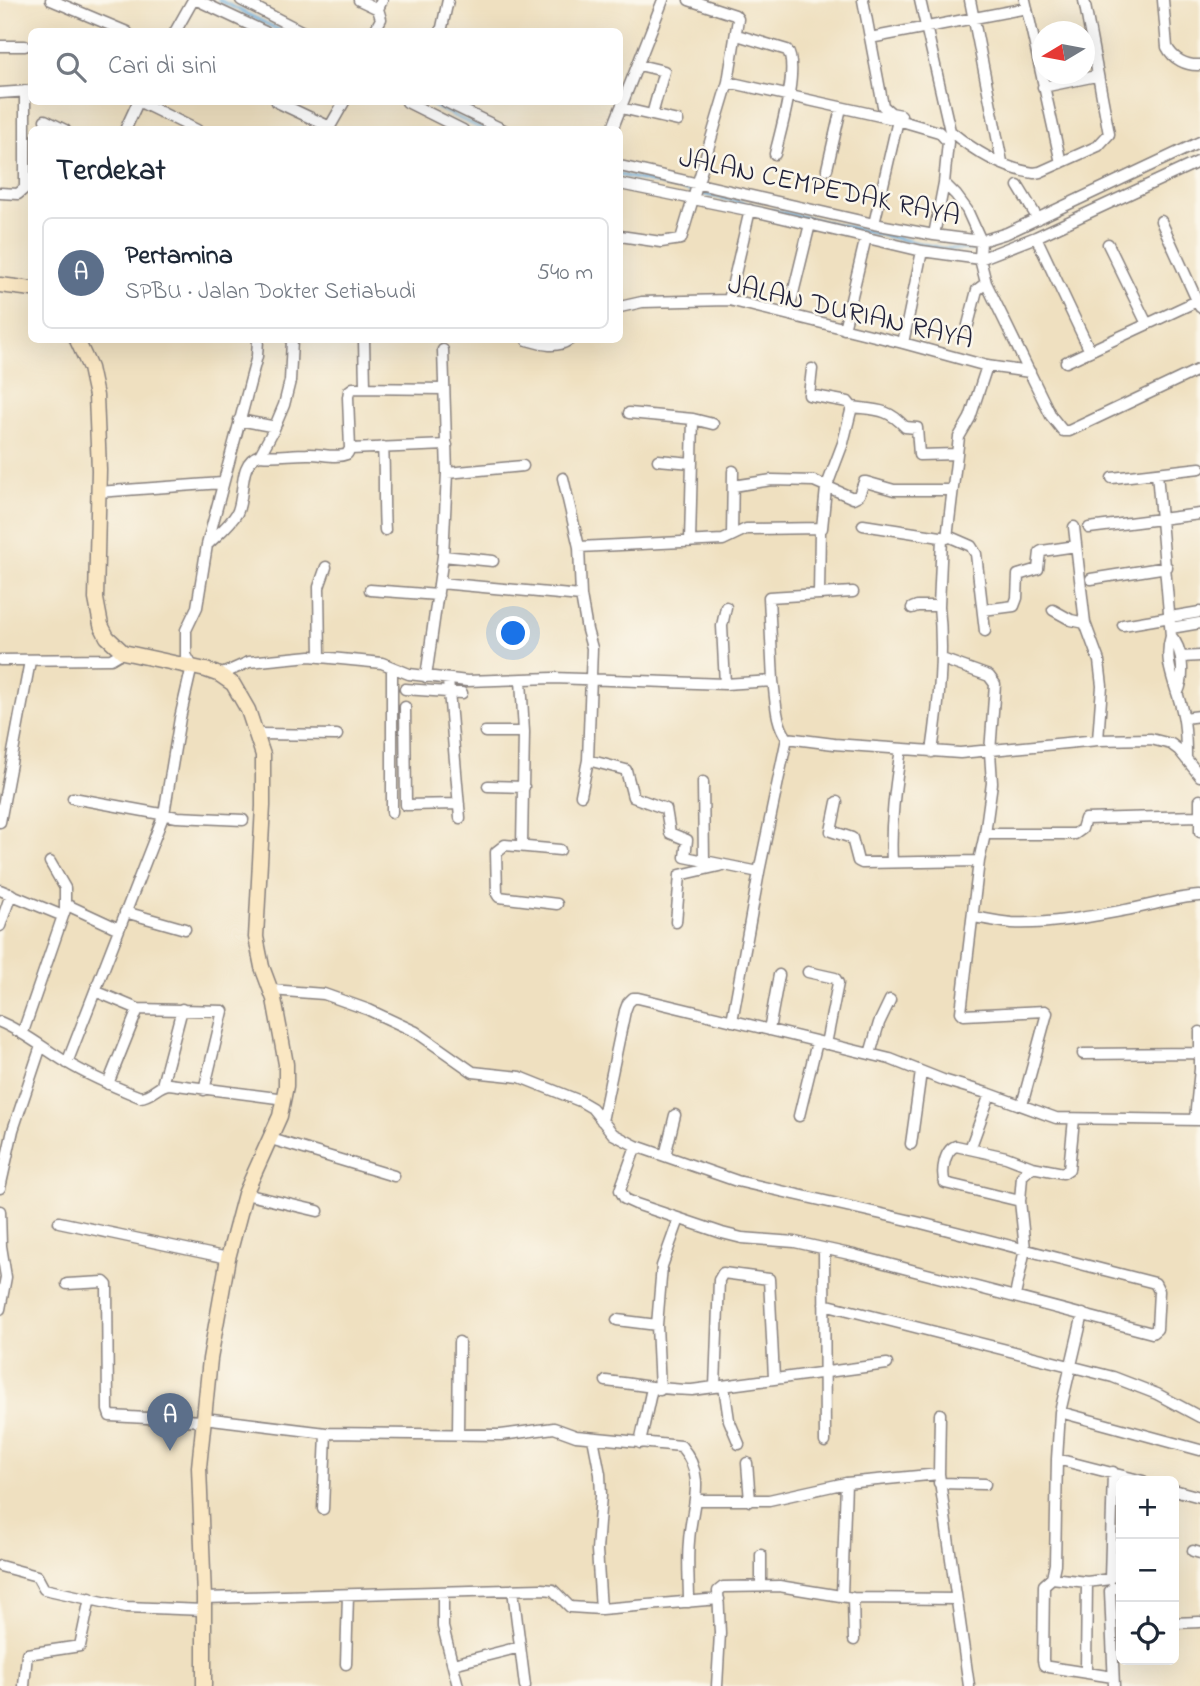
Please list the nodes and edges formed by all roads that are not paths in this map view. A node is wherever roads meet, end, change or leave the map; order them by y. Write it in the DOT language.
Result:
graph roads {
  1 [pos="51,0"];
  2 [pos="195,0"];
  3 [pos="241,0"];
  4 [pos="359,0"];
  5 [pos="448,0"];
  6 [pos="663,0"];
  7 [pos="690,0"];
  8 [pos="863,0"];
  9 [pos="920,0"];
  10 [pos="970,0"];
  11 [pos="1084,0"];
  12 [pos="1165,0"];
  13 [pos="380,4"];
  14 [pos="1026,4"];
  15 [pos="974,18"];
  16 [pos="925,27"];
  17 [pos="118,28"];
  18 [pos="178,28"];
  19 [pos="256,28"];
  20 [pos="295,28"];
  21 [pos="376,28"];
  22 [pos="442,28"];
  23 [pos="737,35"];
  24 [pos="870,38"];
  25 [pos="0,46"];
  26 [pos="25,46"];
  27 [pos="639,65"];
  28 [pos="1200,65"];
  29 [pos="1097,76"];
  30 [pos="728,82"];
  31 [pos="1043,87"];
  32 [pos="28,91"];
  33 [pos="0,93"];
  34 [pos="788,95"];
  35 [pos="623,103"];
  36 [pos="138,105"];
  37 [pos="145,105"];
  38 [pos="283,105"];
  39 [pos="342,105"];
  40 [pos="422,105"];
  41 [pos="452,105"];
  42 [pos="622,105"];
  43 [pos="621,108"];
  44 [pos="841,108"];
  45 [pos="652,115"];
  46 [pos="46,120"];
  47 [pos="898,120"];
  48 [pos="678,121"];
  49 [pos="57,126"];
  50 [pos="127,126"];
  51 [pos="189,126"];
  52 [pos="325,126"];
  53 [pos="330,126"];
  54 [pos="456,126"];
  55 [pos="496,126"];
  56 [pos="614,126"];
  57 [pos="948,126"];
  58 [pos="1197,144"];
  59 [pos="775,154"];
  60 [pos="1200,161"];
  61 [pos="1002,163"];
  62 [pos="1061,163"];
  63 [pos="623,167"];
  64 [pos="827,169"];
  65 [pos="700,182"];
  66 [pos="944,183"];
  67 [pos="623,185"];
  68 [pos="1018,186"];
  69 [pos="0,193"];
  70 [pos="692,199"];
  71 [pos="750,210"];
  72 [pos="1038,219"];
  73 [pos="875,221"];
  74 [pos="1161,221"];
  75 [pos="810,224"];
  76 [pos="934,234"];
  77 [pos="623,236"];
  78 [pos="866,237"];
  79 [pos="1036,237"];
  80 [pos="981,241"];
  81 [pos="1108,244"];
  82 [pos="922,251"];
  83 [pos="979,259"];
  84 [pos="986,283"];
  85 [pos="0,285"];
  86 [pos="28,288"];
  87 [pos="729,300"];
  88 [pos="1199,304"];
  89 [pos="623,306"];
  90 [pos="788,314"];
  91 [pos="1147,324"];
  92 [pos="968,325"];
  93 [pos="844,329"];
  94 [pos="903,342"];
  95 [pos="78,343"];
  96 [pos="258,343"];
  97 [pos="292,343"];
  98 [pos="364,343"];
  99 [pos="537,343"];
  100 [pos="564,343"];
  101 [pos="443,350"];
  102 [pos="1090,351"];
  103 [pos="1066,362"];
  104 [pos="987,366"];
  105 [pos="812,369"];
  106 [pos="1200,369"];
  107 [pos="1030,372"];
  108 [pos="365,387"];
  109 [pos="444,389"];
  110 [pos="852,407"];
  111 [pos="629,413"];
  112 [pos="693,419"];
  113 [pos="239,420"];
  114 [pos="713,424"];
  115 [pos="273,431"];
  116 [pos="447,445"];
  117 [pos="383,447"];
  118 [pos="350,449"];
  119 [pos="956,454"];
  120 [pos="260,455"];
  121 [pos="659,460"];
  122 [pos="692,463"];
  123 [pos="523,466"];
  124 [pos="1200,468"];
  125 [pos="733,471"];
  126 [pos="447,473"];
  127 [pos="1157,473"];
  128 [pos="563,478"];
  129 [pos="1112,478"];
  130 [pos="222,483"];
  131 [pos="733,486"];
  132 [pos="826,488"];
  133 [pos="952,490"];
  134 [pos="98,492"];
  135 [pos="1200,514"];
  136 [pos="1162,518"];
  137 [pos="863,525"];
  138 [pos="1074,527"];
  139 [pos="1088,528"];
  140 [pos="820,529"];
  141 [pos="385,530"];
  142 [pos="732,535"];
  143 [pos="945,537"];
  144 [pos="690,542"];
  145 [pos="207,545"];
  146 [pos="579,547"];
  147 [pos="1076,547"];
  148 [pos="443,556"];
  149 [pos="493,561"];
  150 [pos="326,566"];
  151 [pos="1167,567"];
  152 [pos="1091,579"];
  153 [pos="440,583"];
  154 [pos="370,590"];
  155 [pos="853,592"];
  156 [pos="818,594"];
  157 [pos="438,595"];
  158 [pos="582,596"];
  159 [pos="939,606"];
  160 [pos="726,607"];
  161 [pos="912,608"];
  162 [pos="983,610"];
  163 [pos="1053,610"];
  164 [pos="1200,612"];
  165 [pos="1085,623"];
  166 [pos="1200,623"];
  167 [pos="1122,625"];
  168 [pos="1171,627"];
  169 [pos="985,631"];
  170 [pos="123,652"];
  171 [pos="1200,656"];
  172 [pos="320,657"];
  173 [pos="1181,657"];
  174 [pos="942,659"];
  175 [pos="0,660"];
  176 [pos="30,661"];
  177 [pos="192,666"];
  178 [pos="392,668"];
  179 [pos="220,675"];
  180 [pos="426,677"];
  181 [pos="593,679"];
  182 [pos="448,680"];
  183 [pos="522,680"];
  184 [pos="773,681"];
  185 [pos="725,684"];
  186 [pos="405,689"];
  187 [pos="1178,692"];
  188 [pos="449,693"];
  189 [pos="462,693"];
  190 [pos="405,707"];
  191 [pos="1200,716"];
  192 [pos="1184,718"];
  193 [pos="485,732"];
  194 [pos="524,732"];
  195 [pos="257,734"];
  196 [pos="337,735"];
  197 [pos="787,738"];
  198 [pos="1098,740"];
  199 [pos="901,750"];
  200 [pos="932,752"];
  201 [pos="990,752"];
  202 [pos="1186,759"];
  203 [pos="588,760"];
  204 [pos="1200,776"];
  205 [pos="703,782"];
  206 [pos="488,786"];
  207 [pos="524,787"];
  208 [pos="581,795"];
  209 [pos="72,798"];
  210 [pos="1200,800"];
  211 [pos="836,802"];
  212 [pos="459,804"];
  213 [pos="392,812"];
  214 [pos="164,814"];
  215 [pos="1199,817"];
  216 [pos="460,818"];
  217 [pos="243,820"];
  218 [pos="0,822"];
  219 [pos="1200,832"];
  220 [pos="985,834"];
  221 [pos="522,846"];
  222 [pos="561,850"];
  223 [pos="704,861"];
  224 [pos="979,861"];
  225 [pos="50,862"];
  226 [pos="892,862"];
  227 [pos="725,865"];
  228 [pos="759,872"];
  229 [pos="0,890"];
  230 [pos="12,894"];
  231 [pos="1200,896"];
  232 [pos="557,904"];
  233 [pos="64,910"];
  234 [pos="125,912"];
  235 [pos="974,917"];
  236 [pos="676,922"];
  237 [pos="0,926"];
  238 [pos="118,929"];
  239 [pos="185,929"];
  240 [pos="808,972"];
  241 [pos="779,975"];
  242 [pos="275,990"];
  243 [pos="95,991"];
  244 [pos="890,1000"];
  245 [pos="138,1009"];
  246 [pos="182,1009"];
  247 [pos="733,1021"];
  248 [pos="0,1022"];
  249 [pos="769,1030"];
  250 [pos="23,1032"];
  251 [pos="1200,1032"];
  252 [pos="822,1043"];
  253 [pos="41,1046"];
  254 [pos="1199,1053"];
  255 [pos="870,1054"];
  256 [pos="1083,1054"];
  257 [pos="67,1063"];
  258 [pos="921,1072"];
  259 [pos="108,1084"];
  260 [pos="163,1084"];
  261 [pos="204,1090"];
  262 [pos="990,1094"];
  263 [pos="285,1099"];
  264 [pos="1022,1105"];
  265 [pos="675,1115"];
  266 [pos="799,1115"];
  267 [pos="1074,1119"];
  268 [pos="1198,1120"];
  269 [pos="602,1121"];
  270 [pos="0,1128"];
  271 [pos="13,1130"];
  272 [pos="271,1139"];
  273 [pos="911,1144"];
  274 [pos="636,1146"];
  275 [pos="970,1149"];
  276 [pos="665,1156"];
  277 [pos="1032,1167"];
  278 [pos="394,1176"];
  279 [pos="0,1188"];
  280 [pos="245,1194"];
  281 [pos="1020,1201"];
  282 [pos="0,1211"];
  283 [pos="318,1211"];
  284 [pos="679,1219"];
  285 [pos="59,1222"];
  286 [pos="824,1249"];
  287 [pos="1025,1250"];
  288 [pos="228,1258"];
  289 [pos="3,1280"];
  290 [pos="67,1284"];
  291 [pos="1015,1296"];
  292 [pos="824,1304"];
  293 [pos="0,1309"];
  294 [pos="1083,1314"];
  295 [pos="617,1320"];
  296 [pos="657,1325"];
  297 [pos="459,1342"];
  298 [pos="887,1364"];
  299 [pos="1071,1366"];
  300 [pos="824,1373"];
  301 [pos="774,1378"];
  302 [pos="607,1381"];
  303 [pos="720,1387"];
  304 [pos="656,1389"];
  305 [pos="1060,1412"];
  306 [pos="940,1414"];
  307 [pos="1200,1417"];
  308 [pos="203,1420"];
  309 [pos="326,1433"];
  310 [pos="458,1434"];
  311 [pos="593,1438"];
  312 [pos="825,1442"];
  313 [pos="640,1443"];
  314 [pos="739,1444"];
  315 [pos="1200,1450"];
  316 [pos="1056,1459"];
  317 [pos="747,1464"];
  318 [pos="1113,1472"];
  319 [pos="1126,1476"];
  320 [pos="939,1478"];
  321 [pos="846,1483"];
  322 [pos="985,1484"];
  323 [pos="1179,1491"];
  324 [pos="1200,1497"];
  325 [pos="697,1500"];
  326 [pos="750,1501"];
  327 [pos="323,1509"];
  328 [pos="761,1555"];
  329 [pos="0,1566"];
  330 [pos="1052,1578"];
  331 [pos="1087,1582"];
  332 [pos="761,1586"];
  333 [pos="1116,1588"];
  334 [pos="513,1590"];
  335 [pos="443,1592"];
  336 [pos="720,1593"];
  337 [pos="348,1595"];
  338 [pos="847,1597"];
  339 [pos="90,1598"];
  340 [pos="956,1599"];
  341 [pos="690,1602"];
  342 [pos="204,1604"];
  343 [pos="601,1609"];
  344 [pos="1200,1622"];
  345 [pos="1179,1623"];
  346 [pos="854,1640"];
  347 [pos="520,1647"];
  348 [pos="346,1664"];
  349 [pos="453,1664"];
  350 [pos="1086,1669"];
  351 [pos="1114,1681"];
  352 [pos="24,1686"];
  353 [pos="204,1686"];
  354 [pos="458,1686"];
  355 [pos="525,1686"];
  356 [pos="717,1686"];
  357 [pos="969,1686"];
  1 -- 17 [label="street"];
  2 -- 18 [label="street"];
  2 -- 19 [label="street"];
  3 -- 20 [label="street"];
  4 -- 13 [label="street"];
  5 -- 22 [label="street"];
  6 -- 27 [label="street"];
  7 -- 23 [label="street"];
  8 -- 24 [label="street"];
  9 -- 16 [label="street"];
  10 -- 15 [label="street"];
  11 -- 29 [label="street"];
  12 -- 28 [label="street"];
  13 -- 21 [label="street"];
  14 -- 15 [label="street"];
  14 -- 31 [label="street"];
  15 -- 16 [label="street"];
  15 -- 61 [label="street"];
  16 -- 24 [label="street"];
  16 -- 57 [label="street"];
  23 -- 30 [label="street"];
  23 -- 34 [label="street"];
  24 -- 57 [label="street"];
  25 -- 26 [label="street"];
  27 -- 35 [label="street"];
  27 -- 45 [label="street"];
  29 -- 31 [label="street"];
  29 -- 62 [label="street"];
  30 -- 34 [label="street"];
  30 -- 65 [label="street"];
  31 -- 62 [label="street"];
  32 -- 33 [label="street"];
  32 -- 69 [label="street"];
  34 -- 44 [label="street"];
  34 -- 59 [label="street"];
  36 -- 50 [label="street"];
  37 -- 51 [label="street"];
  38 -- 52 [label="street"];
  39 -- 53 [label="street"];
  40 -- 54 [label="street"];
  41 -- 55 [label="street"];
  42 -- 43 [label="street"];
  43 -- 45 [label="street"];
  43 -- 56 [label="street"];
  44 -- 47 [label="street"];
  44 -- 64 [label="street"];
  45 -- 48 [label="street"];
  46 -- 49 [label="street"];
  47 -- 66 [label="street"];
  47 -- 73 [label="street"];
  57 -- 61 [label="street"];
  58 -- 60 [label="street"];
  58 -- 72 [label="street, JALAN CEMPEDAK RAYA"];
  60 -- 79 [label="street"];
  61 -- 62 [label="street"];
  63 -- 65 [label="street, JALAN CEMPEDAK RAYA"];
  65 -- 70 [label="street"];
  65 -- 73 [label="street, JALAN CEMPEDAK RAYA"];
  66 -- 76 [label="street"];
  66 -- 80 [label="street"];
  67 -- 70 [label="street"];
  68 -- 72 [label="street"];
  70 -- 71 [label="street"];
  70 -- 77 [label="street"];
  71 -- 75 [label="street"];
  71 -- 87 [label="street"];
  72 -- 80 [label="street, JALAN CEMPEDAK RAYA"];
  73 -- 76 [label="street, JALAN CEMPEDAK RAYA"];
  74 -- 88 [label="street"];
  75 -- 78 [label="street"];
  75 -- 90 [label="street"];
  76 -- 80 [label="street, JALAN CEMPEDAK RAYA"];
  78 -- 82 [label="street"];
  78 -- 93 [label="street"];
  79 -- 83 [label="street"];
  79 -- 102 [label="street"];
  80 -- 83 [label="street"];
  81 -- 91 [label="street"];
  82 -- 83 [label="street"];
  82 -- 94 [label="street"];
  83 -- 84 [label="street"];
  84 -- 92 [label="street"];
  84 -- 107 [label="street"];
  85 -- 86 [label="main road"];
  87 -- 89 [label="street, JALAN DURIAN RAYA"];
  87 -- 90 [label="street, JALAN DURIAN RAYA"];
  88 -- 91 [label="street"];
  90 -- 93 [label="street, JALAN DURIAN RAYA"];
  91 -- 102 [label="street"];
  93 -- 94 [label="street, JALAN DURIAN RAYA"];
  94 -- 104 [label="street, JALAN DURIAN RAYA"];
  95 -- 134 [label="main road"];
  96 -- 113 [label="street"];
  97 -- 115 [label="street"];
  98 -- 108 [label="street"];
  99 -- 100 [label="street"];
  101 -- 109 [label="street"];
  102 -- 103 [label="street"];
  104 -- 107 [label="street, JALAN DURIAN RAYA"];
  104 -- 119 [label="street"];
  105 -- 110 [label="street"];
  106 -- 107 [label="street"];
  108 -- 109 [label="street"];
  108 -- 118 [label="street"];
  109 -- 116 [label="street"];
  110 -- 119 [label="street"];
  110 -- 132 [label="street"];
  111 -- 112 [label="street"];
  112 -- 114 [label="street"];
  112 -- 122 [label="street"];
  113 -- 115 [label="street"];
  113 -- 130 [label="street"];
  115 -- 120 [label="street"];
  116 -- 117 [label="street"];
  116 -- 126 [label="street"];
  117 -- 118 [label="street"];
  117 -- 141 [label="street"];
  118 -- 120 [label="street"];
  119 -- 133 [label="street"];
  120 -- 145 [label="street"];
  121 -- 122 [label="street"];
  122 -- 144 [label="street"];
  123 -- 126 [label="street"];
  124 -- 127 [label="street"];
  125 -- 131 [label="street"];
  126 -- 148 [label="street"];
  127 -- 129 [label="street"];
  127 -- 136 [label="street"];
  128 -- 146 [label="street"];
  130 -- 134 [label="street"];
  130 -- 145 [label="street"];
  131 -- 132 [label="street"];
  131 -- 142 [label="street"];
  132 -- 133 [label="street"];
  132 -- 140 [label="street"];
  133 -- 143 [label="street"];
  134 -- 170 [label="main road"];
  135 -- 136 [label="street"];
  136 -- 139 [label="street"];
  136 -- 151 [label="street"];
  137 -- 143 [label="street"];
  138 -- 147 [label="street"];
  140 -- 142 [label="street"];
  140 -- 156 [label="street"];
  142 -- 144 [label="street"];
  143 -- 159 [label="street"];
  143 -- 162 [label="street"];
  144 -- 146 [label="street"];
  145 -- 177 [label="street"];
  146 -- 158 [label="street"];
  147 -- 162 [label="street"];
  147 -- 165 [label="street"];
  148 -- 149 [label="street"];
  148 -- 153 [label="street"];
  150 -- 172 [label="street"];
  151 -- 152 [label="street"];
  151 -- 168 [label="street"];
  153 -- 157 [label="street"];
  153 -- 158 [label="street"];
  154 -- 157 [label="street"];
  155 -- 156 [label="street"];
  156 -- 184 [label="street"];
  157 -- 180 [label="street"];
  158 -- 181 [label="street"];
  159 -- 161 [label="street"];
  159 -- 174 [label="street"];
  160 -- 185 [label="street"];
  162 -- 169 [label="street"];
  163 -- 165 [label="street"];
  164 -- 168 [label="street"];
  165 -- 198 [label="street"];
  166 -- 168 [label="street"];
  167 -- 168 [label="street"];
  168 -- 173 [label="street"];
  168 -- 187 [label="street"];
  170 -- 176 [label="street"];
  170 -- 177 [label="main road"];
  171 -- 173 [label="street"];
  172 -- 178 [label="street"];
  172 -- 179 [label="street"];
  173 -- 187 [label="street"];
  174 -- 200 [label="street"];
  174 -- 201 [label="street"];
  175 -- 176 [label="street"];
  176 -- 218 [label="street"];
  177 -- 179 [label="main road"];
  177 -- 214 [label="street"];
  178 -- 180 [label="street"];
  178 -- 213 [label="street"];
  179 -- 195 [label="main road"];
  180 -- 182 [label="street"];
  181 -- 183 [label="street"];
  181 -- 185 [label="street"];
  181 -- 203 [label="street"];
  182 -- 183 [label="street"];
  182 -- 188 [label="street"];
  183 -- 194 [label="street"];
  184 -- 185 [label="street"];
  184 -- 197 [label="street"];
  186 -- 188 [label="street"];
  187 -- 192 [label="street"];
  188 -- 189 [label="street"];
  188 -- 212 [label="street"];
  190 -- 212 [label="street"];
  191 -- 192 [label="street"];
  192 -- 202 [label="street"];
  193 -- 194 [label="street"];
  194 -- 207 [label="street"];
  195 -- 196 [label="street"];
  195 -- 242 [label="main road"];
  197 -- 199 [label="street"];
  197 -- 228 [label="street"];
  198 -- 201 [label="street"];
  198 -- 202 [label="street"];
  199 -- 200 [label="street"];
  199 -- 226 [label="street"];
  200 -- 201 [label="street"];
  201 -- 220 [label="street"];
  202 -- 204 [label="street"];
  203 -- 208 [label="street"];
  203 -- 223 [label="street"];
  205 -- 223 [label="street"];
  206 -- 207 [label="street"];
  207 -- 221 [label="street"];
  209 -- 214 [label="street"];
  210 -- 215 [label="street"];
  211 -- 226 [label="street"];
  212 -- 216 [label="street"];
  214 -- 217 [label="street"];
  214 -- 234 [label="street"];
  215 -- 219 [label="street"];
  215 -- 220 [label="street"];
  220 -- 224 [label="street"];
  221 -- 222 [label="street"];
  221 -- 232 [label="street"];
  223 -- 227 [label="street"];
  224 -- 226 [label="street"];
  224 -- 235 [label="street"];
  225 -- 233 [label="street"];
  227 -- 228 [label="street"];
  227 -- 236 [label="street"];
  228 -- 247 [label="street"];
  229 -- 230 [label="street"];
  230 -- 233 [label="street"];
  230 -- 237 [label="street"];
  231 -- 235 [label="street"];
  233 -- 238 [label="street"];
  233 -- 250 [label="street"];
  234 -- 238 [label="street"];
  234 -- 239 [label="street"];
  235 -- 264 [label="street"];
  238 -- 243 [label="street"];
  240 -- 252 [label="street"];
  241 -- 249 [label="street"];
  242 -- 263 [label="main road"];
  242 -- 269 [label="street"];
  243 -- 245 [label="street"];
  243 -- 257 [label="street"];
  244 -- 255 [label="street"];
  245 -- 246 [label="street"];
  245 -- 259 [label="street"];
  246 -- 260 [label="street"];
  246 -- 261 [label="street"];
  247 -- 249 [label="street"];
  247 -- 269 [label="street"];
  248 -- 250 [label="street"];
  249 -- 252 [label="street"];
  250 -- 253 [label="street"];
  251 -- 254 [label="street"];
  252 -- 255 [label="street"];
  252 -- 266 [label="street"];
  253 -- 257 [label="street"];
  253 -- 271 [label="street"];
  254 -- 256 [label="street"];
  254 -- 268 [label="street"];
  255 -- 258 [label="street"];
  257 -- 259 [label="street"];
  258 -- 262 [label="street"];
  258 -- 273 [label="street"];
  259 -- 260 [label="street"];
  260 -- 261 [label="street"];
  261 -- 263 [label="street"];
  262 -- 264 [label="street"];
  262 -- 275 [label="street"];
  263 -- 272 [label="main road"];
  264 -- 267 [label="street"];
  265 -- 276 [label="street"];
  267 -- 268 [label="street"];
  267 -- 277 [label="street"];
  269 -- 274 [label="street"];
  270 -- 271 [label="street"];
  271 -- 279 [label="street"];
  272 -- 278 [label="street"];
  272 -- 280 [label="main road"];
  274 -- 276 [label="street"];
  274 -- 284 [label="street"];
  275 -- 277 [label="street"];
  275 -- 281 [label="street"];
  276 -- 287 [label="street"];
  277 -- 281 [label="street"];
  280 -- 283 [label="street"];
  280 -- 288 [label="main road"];
  281 -- 287 [label="street"];
  282 -- 289 [label="street"];
  284 -- 286 [label="street"];
  284 -- 296 [label="street"];
  285 -- 288 [label="street"];
  286 -- 291 [label="street"];
  286 -- 292 [label="street"];
  287 -- 291 [label="street"];
  287 -- 294 [label="street"];
  288 -- 308 [label="main road"];
  289 -- 293 [label="street"];
  290 -- 308 [label="street"];
  291 -- 294 [label="street"];
  292 -- 299 [label="street"];
  292 -- 300 [label="street"];
  294 -- 299 [label="street"];
  295 -- 296 [label="street"];
  296 -- 304 [label="street"];
  297 -- 310 [label="street"];
  298 -- 300 [label="street"];
  299 -- 305 [label="street"];
  299 -- 307 [label="street"];
  300 -- 301 [label="street"];
  300 -- 312 [label="street"];
  301 -- 303 [label="street"];
  301 -- 303 [label="street"];
  302 -- 304 [label="street"];
  303 -- 304 [label="street"];
  303 -- 314 [label="street"];
  304 -- 313 [label="street"];
  305 -- 315 [label="street"];
  305 -- 316 [label="street"];
  306 -- 320 [label="street"];
  308 -- 309 [label="street"];
  308 -- 342 [label="main road"];
  309 -- 310 [label="street"];
  309 -- 327 [label="street"];
  310 -- 311 [label="street"];
  311 -- 313 [label="street"];
  311 -- 343 [label="street"];
  313 -- 325 [label="street"];
  316 -- 318 [label="street"];
  316 -- 330 [label="street"];
  317 -- 326 [label="street"];
  318 -- 319 [label="street"];
  318 -- 331 [label="street"];
  320 -- 321 [label="street"];
  320 -- 322 [label="street"];
  320 -- 340 [label="street"];
  321 -- 326 [label="street"];
  321 -- 338 [label="street"];
  323 -- 324 [label="street"];
  325 -- 326 [label="street"];
  325 -- 341 [label="street"];
  328 -- 332 [label="street"];
  329 -- 339 [label="street"];
  330 -- 331 [label="street"];
  330 -- 351 [label="street"];
  331 -- 350 [label="street"];
  332 -- 336 [label="street"];
  332 -- 338 [label="street"];
  333 -- 351 [label="street"];
  334 -- 335 [label="street"];
  334 -- 343 [label="street"];
  334 -- 347 [label="street"];
  335 -- 337 [label="street"];
  335 -- 349 [label="street"];
  336 -- 341 [label="street"];
  336 -- 356 [label="street"];
  337 -- 342 [label="street"];
  337 -- 348 [label="street"];
  338 -- 340 [label="street"];
  338 -- 346 [label="street"];
  339 -- 342 [label="street"];
  339 -- 352 [label="street"];
  340 -- 357 [label="street"];
  341 -- 343 [label="street"];
  342 -- 353 [label="main road"];
  344 -- 345 [label="street"];
  347 -- 349 [label="street"];
  347 -- 355 [label="street"];
  349 -- 354 [label="street"];
}
